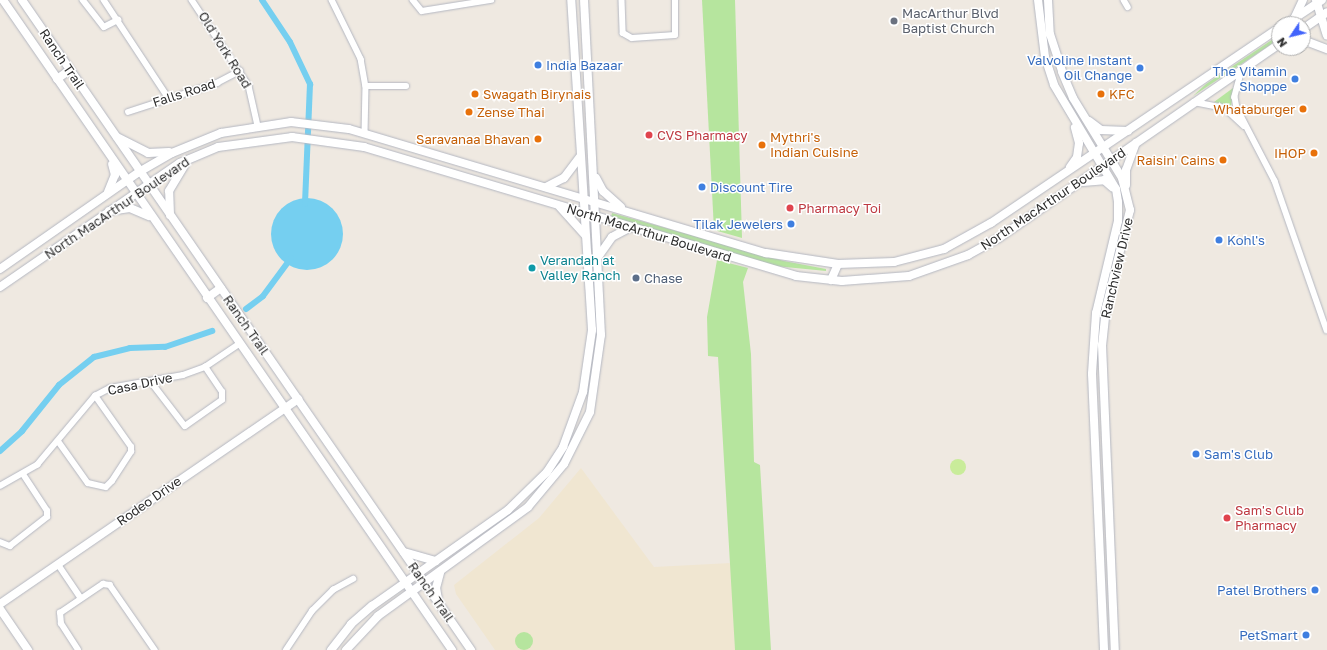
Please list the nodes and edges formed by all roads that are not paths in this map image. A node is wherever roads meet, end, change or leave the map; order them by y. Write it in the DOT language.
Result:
graph roads {
  1 [pos="3,0"];
  2 [pos="22,0"];
  3 [pos="83,0"];
  4 [pos="104,0"];
  5 [pos="192,0"];
  6 [pos="332,0"];
  7 [pos="413,0"];
  8 [pos="491,0"];
  9 [pos="571,0"];
  10 [pos="584,0"];
  11 [pos="622,0"];
  12 [pos="675,0"];
  13 [pos="1124,0"];
  14 [pos="1303,0"];
  15 [pos="1318,1"];
  16 [pos="1038,2"];
  17 [pos="1048,2"];
  18 [pos="1128,7"];
  19 [pos="1324,14"];
  20 [pos="1296,16"];
  21 [pos="1298,16"];
  22 [pos="118,20"];
  23 [pos="1311,23"];
  24 [pos="1271,33"];
  25 [pos="1327,35"];
  26 [pos="1311,43"];
  27 [pos="1327,49"];
  28 [pos="1271,50"];
  29 [pos="70,70"];
  30 [pos="1242,70"];
  31 [pos="240,71"];
  32 [pos="577,76"];
  33 [pos="590,76"];
  34 [pos="57,79"];
  35 [pos="366,86"];
  36 [pos="406,86"];
  37 [pos="168,97"];
  38 [pos="1194,102"];
  39 [pos="128,112"];
  40 [pos="1071,118"];
  41 [pos="1085,118"];
  42 [pos="258,126"];
  43 [pos="1247,129"];
  44 [pos="1129,131"];
  45 [pos="365,133"];
  46 [pos="114,134"];
  47 [pos="1136,143"];
  48 [pos="185,147"];
  49 [pos="1104,148"];
  50 [pos="108,154"];
  51 [pos="1094,154"];
  52 [pos="580,156"];
  53 [pos="190,158"];
  54 [pos="453,159"];
  55 [pos="1111,160"];
  56 [pos="1102,166"];
  57 [pos="1068,171"];
  58 [pos="139,172"];
  59 [pos="448,172"];
  60 [pos="594,174"];
  61 [pos="126,181"];
  62 [pos="148,184"];
  63 [pos="1076,184"];
  64 [pos="546,186"];
  65 [pos="1126,188"];
  66 [pos="1116,190"];
  67 [pos="136,193"];
  68 [pos="581,197"];
  69 [pos="103,198"];
  70 [pos="595,201"];
  71 [pos="556,204"];
  72 [pos="625,210"];
  73 [pos="108,211"];
  74 [pos="583,212"];
  75 [pos="596,215"];
  76 [pos="170,216"];
  77 [pos="158,224"];
  78 [pos="631,227"];
  79 [pos="585,235"];
  80 [pos="598,258"];
  81 [pos="838,264"];
  82 [pos="0,269"];
  83 [pos="831,280"];
  84 [pos="842,281"];
  85 [pos="0,287"];
  86 [pos="220,288"];
  87 [pos="207,298"];
  88 [pos="1327,330"];
  89 [pos="239,344"];
  90 [pos="1092,363"];
  91 [pos="1102,364"];
  92 [pos="205,367"];
  93 [pos="587,369"];
  94 [pos="598,371"];
  95 [pos="1092,374"];
  96 [pos="1102,374"];
  97 [pos="152,383"];
  98 [pos="95,396"];
  99 [pos="298,399"];
  100 [pos="284,407"];
  101 [pos="59,442"];
  102 [pos="24,476"];
  103 [pos="0,486"];
  104 [pos="532,488"];
  105 [pos="539,496"];
  106 [pos="0,542"];
  107 [pos="403,552"];
  108 [pos="436,561"];
  109 [pos="58,564"];
  110 [pos="440,573"];
  111 [pos="418,574"];
  112 [pos="353,579"];
  113 [pos="406,582"];
  114 [pos="425,583"];
  115 [pos="412,592"];
  116 [pos="81,598"];
  117 [pos="439,603"];
  118 [pos="0,604"];
  119 [pos="0,609"];
  120 [pos="444,638"];
  121 [pos="28,650"];
  122 [pos="78,650"];
  123 [pos="155,650"];
  124 [pos="286,650"];
  125 [pos="331,650"];
  126 [pos="346,650"];
  127 [pos="452,650"];
  128 [pos="458,650"];
  129 [pos="471,650"];
  130 [pos="1104,650"];
  131 [pos="1115,650"];
  1 -- 34 [label="main road, Ranch Trail"];
  2 -- 29 [label="main road, Ranch Trail"];
  3 -- 22 [label="street"];
  4 -- 22 [label="street"];
  5 -- 31 [label="street, Old York Road"];
  6 -- 35 [label="street"];
  7 -- 8 [label="street"];
  9 -- 32 [label="main road"];
  10 -- 33 [label="main road"];
  11 -- 12 [label="street"];
  13 -- 18 [label="street"];
  14 -- 20 [label="main road"];
  15 -- 19 [label="main road"];
  15 -- 21 [label="main road"];
  16 -- 17 [label="main road"];
  16 -- 40 [label="main road, Ranchview Drive"];
  17 -- 41 [label="main road, Ranchview Drive"];
  19 -- 23 [label="main road"];
  19 -- 25 [label="main road"];
  22 -- 37 [label="street"];
  24 -- 44 [label="main road, North MacArthur Boulevard"];
  26 -- 27 [label="main road"];
  28 -- 30 [label="main road, North MacArthur Boulevard"];
  29 -- 34 [label="main road"];
  29 -- 46 [label="main road, Ranch Trail"];
  30 -- 38 [label="main road, North MacArthur Boulevard"];
  30 -- 43 [label="street"];
  31 -- 37 [label="street, Falls Road"];
  31 -- 42 [label="street, Old York Road"];
  32 -- 33 [label="main road"];
  32 -- 52 [label="main road"];
  33 -- 60 [label="main road"];
  34 -- 50 [label="main road, Ranch Trail"];
  35 -- 36 [label="street"];
  35 -- 45 [label="street"];
  37 -- 39 [label="street, Falls Road"];
  38 -- 43 [label="street"];
  38 -- 47 [label="main road, North MacArthur Boulevard"];
  40 -- 51 [label="main road, Ranchview Drive"];
  40 -- 57 [label="main road"];
  41 -- 44 [label="main road"];
  41 -- 49 [label="main road, Ranchview Drive"];
  42 -- 45 [label="main road, North MacArthur Boulevard"];
  42 -- 48 [label="main road, North MacArthur Boulevard"];
  43 -- 88 [label="street"];
  44 -- 49 [label="main road, North MacArthur Boulevard"];
  45 -- 54 [label="main road, North MacArthur Boulevard"];
  46 -- 48 [label="main road"];
  46 -- 58 [label="main road, Ranch Trail"];
  47 -- 55 [label="main road, North MacArthur Boulevard"];
  47 -- 65 [label="main road"];
  48 -- 58 [label="main road, North MacArthur Boulevard"];
  49 -- 51 [label="main road, North MacArthur Boulevard"];
  49 -- 55 [label="main road, Ranchview Drive"];
  50 -- 61 [label="main road, Ranch Trail"];
  50 -- 69 [label="main road"];
  51 -- 56 [label="main road, Ranchview Drive"];
  51 -- 57 [label="main road, North MacArthur Boulevard"];
  52 -- 64 [label="main road"];
  52 -- 68 [label="main road"];
  53 -- 59 [label="main road, North MacArthur Boulevard"];
  53 -- 62 [label="main road, North MacArthur Boulevard"];
  53 -- 76 [label="main road"];
  54 -- 59 [label="main road"];
  54 -- 64 [label="main road, North MacArthur Boulevard"];
  55 -- 56 [label="main road, North MacArthur Boulevard"];
  55 -- 65 [label="main road, Ranchview Drive"];
  56 -- 63 [label="main road, North MacArthur Boulevard"];
  56 -- 66 [label="main road, Ranchview Drive"];
  57 -- 81 [label="main road, North MacArthur Boulevard"];
  58 -- 61 [label="main road, North MacArthur Boulevard"];
  58 -- 62 [label="main road, Ranch Trail"];
  59 -- 71 [label="main road, North MacArthur Boulevard"];
  60 -- 70 [label="main road"];
  60 -- 72 [label="main road"];
  61 -- 67 [label="main road, Ranch Trail"];
  61 -- 69 [label="main road, North MacArthur Boulevard"];
  62 -- 67 [label="main road, North MacArthur Boulevard"];
  62 -- 76 [label="main road, Ranch Trail"];
  63 -- 66 [label="main road"];
  63 -- 84 [label="main road, North MacArthur Boulevard"];
  64 -- 68 [label="main road, North MacArthur Boulevard"];
  65 -- 91 [label="main road, Ranchview Drive"];
  66 -- 90 [label="main road, Ranchview Drive"];
  67 -- 73 [label="main road, North MacArthur Boulevard"];
  67 -- 77 [label="main road, Ranch Trail"];
  68 -- 70 [label="main road, North MacArthur Boulevard"];
  68 -- 74 [label="main road"];
  69 -- 82 [label="main road, North MacArthur Boulevard"];
  70 -- 72 [label="main road, North MacArthur Boulevard"];
  70 -- 75 [label="main road"];
  71 -- 74 [label="main road, North MacArthur Boulevard"];
  71 -- 79 [label="main road"];
  72 -- 81 [label="main road, North MacArthur Boulevard"];
  73 -- 77 [label="main road"];
  73 -- 85 [label="main road, North MacArthur Boulevard"];
  74 -- 75 [label="main road, North MacArthur Boulevard"];
  74 -- 79 [label="main road"];
  75 -- 78 [label="main road, North MacArthur Boulevard"];
  75 -- 80 [label="main road"];
  76 -- 86 [label="main road, Ranch Trail"];
  77 -- 87 [label="main road, Ranch Trail"];
  78 -- 80 [label="main road"];
  78 -- 83 [label="main road, North MacArthur Boulevard"];
  79 -- 93 [label="main road"];
  80 -- 94 [label="main road"];
  81 -- 83 [label="main road"];
  81 -- 84 [label="main road"];
  83 -- 84 [label="main road, North MacArthur Boulevard"];
  86 -- 87 [label="main road"];
  86 -- 99 [label="main road, Ranch Trail"];
  87 -- 89 [label="main road, Ranch Trail"];
  89 -- 92 [label="street, Casa Drive"];
  89 -- 100 [label="main road, Ranch Trail"];
  90 -- 91 [label="main road"];
  90 -- 95 [label="main road, Ranchview Drive"];
  91 -- 96 [label="main road, Ranchview Drive"];
  92 -- 97 [label="street, Casa Drive"];
  92 -- 97 [label="street"];
  93 -- 94 [label="main road"];
  93 -- 104 [label="main road"];
  94 -- 105 [label="main road"];
  95 -- 96 [label="main road"];
  95 -- 130 [label="main road, Ranchview Drive"];
  96 -- 131 [label="main road, Ranchview Drive"];
  97 -- 98 [label="street, Casa Drive"];
  98 -- 101 [label="street, Casa Drive"];
  98 -- 101 [label="street"];
  99 -- 100 [label="main road, Rodeo Drive"];
  99 -- 107 [label="main road, Ranch Trail"];
  100 -- 109 [label="main road, Rodeo Drive"];
  100 -- 113 [label="main road, Ranch Trail"];
  101 -- 102 [label="street, Casa Drive"];
  102 -- 103 [label="street, Casa Drive"];
  102 -- 106 [label="street"];
  104 -- 105 [label="main road"];
  104 -- 108 [label="main road"];
  105 -- 110 [label="main road"];
  107 -- 108 [label="main road"];
  107 -- 111 [label="main road, Ranch Trail"];
  108 -- 111 [label="main road"];
  109 -- 116 [label="street"];
  109 -- 118 [label="main road, Rodeo Drive"];
  110 -- 114 [label="main road"];
  110 -- 117 [label="main road"];
  111 -- 113 [label="main road"];
  111 -- 114 [label="main road, Ranch Trail"];
  112 -- 124 [label="street"];
  113 -- 115 [label="main road, Ranch Trail"];
  113 -- 125 [label="main road"];
  114 -- 115 [label="main road"];
  114 -- 117 [label="main road, Ranch Trail"];
  115 -- 120 [label="main road, Ranch Trail"];
  115 -- 126 [label="main road"];
  116 -- 122 [label="street"];
  116 -- 123 [label="street"];
  117 -- 129 [label="main road, Ranch Trail"];
  119 -- 121 [label="main road"];
  120 -- 127 [label="main road, Ranch Trail"];
  120 -- 128 [label="main road"];
}
